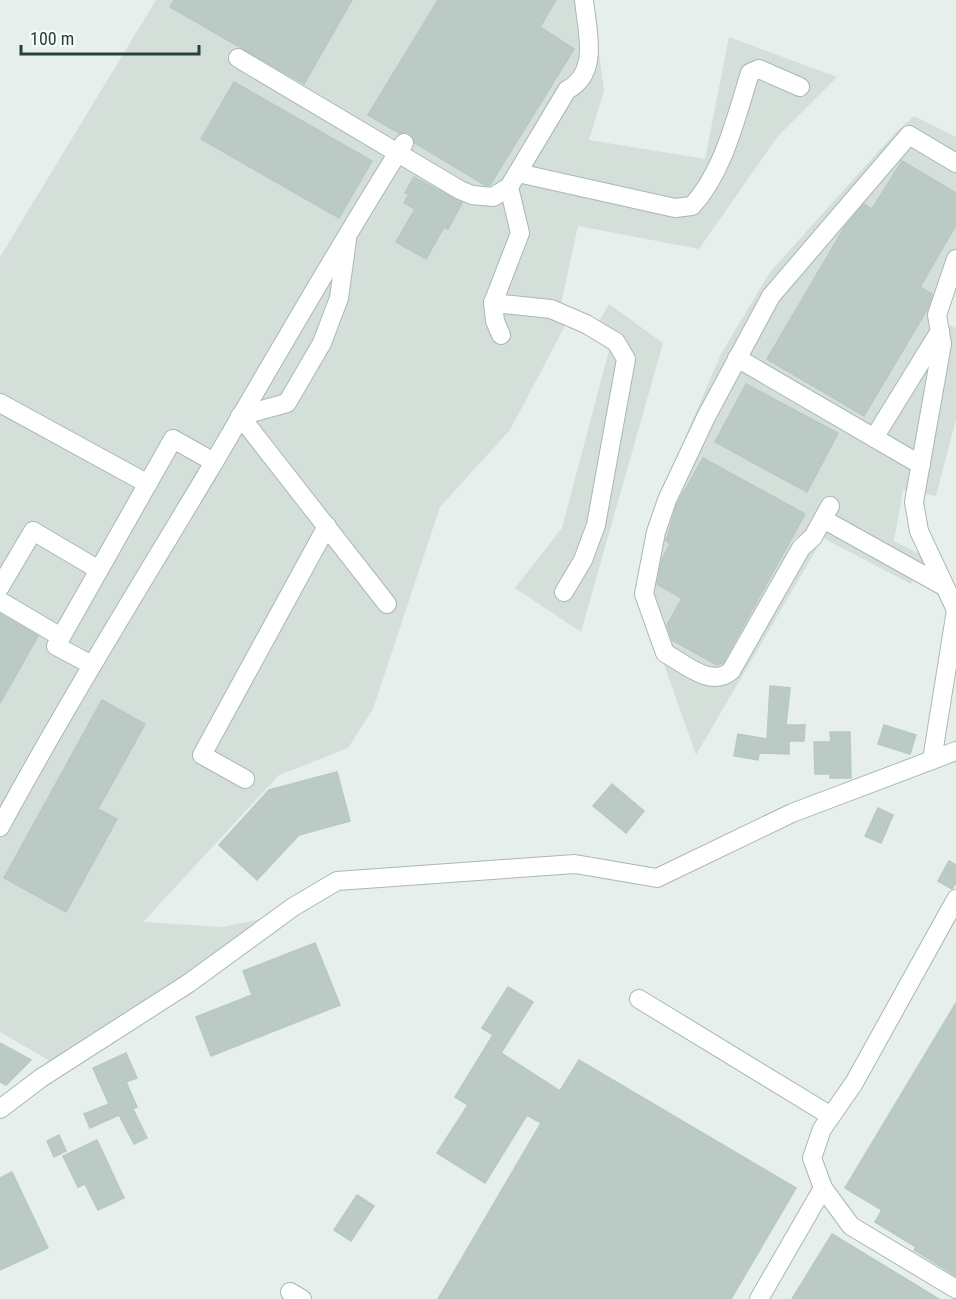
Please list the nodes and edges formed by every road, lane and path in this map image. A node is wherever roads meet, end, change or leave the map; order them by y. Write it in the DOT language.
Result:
graph roads {
  1 [pos="584,0"];
  2 [pos="238,58"];
  3 [pos="800,87"];
  4 [pos="400,148"];
  5 [pos="956,163"];
  6 [pos="514,180"];
  7 [pos="348,232"];
  8 [pos="956,259"];
  9 [pos="493,303"];
  10 [pos="940,331"];
  11 [pos="501,335"];
  12 [pos="737,358"];
  13 [pos="0,403"];
  14 [pos="240,416"];
  15 [pos="874,438"];
  16 [pos="214,462"];
  17 [pos="921,465"];
  18 [pos="148,484"];
  19 [pos="327,526"];
  20 [pos="99,570"];
  21 [pos="945,586"];
  22 [pos="0,587"];
  23 [pos="564,592"];
  24 [pos="0,601"];
  25 [pos="387,604"];
  26 [pos="61,637"];
  27 [pos="92,666"];
  28 [pos="956,751"];
  29 [pos="932,760"];
  30 [pos="245,779"];
  31 [pos="0,826"];
  32 [pos="956,899"];
  33 [pos="639,999"];
  34 [pos="0,1109"];
  35 [pos="831,1116"];
  36 [pos="823,1188"];
  37 [pos="956,1289"];
  38 [pos="759,1299"];
  1 -- 6 [label="street"];
  2 -- 4 [label="street"];
  3 -- 6 [label="street"];
  4 -- 6 [label="street"];
  4 -- 7 [label="street"];
  5 -- 12 [label="street"];
  6 -- 9 [label="street"];
  7 -- 14 [label="street"];
  7 -- 14 [label="street"];
  8 -- 10 [label="street"];
  9 -- 11 [label="street"];
  9 -- 23 [label="street"];
  10 -- 15 [label="street"];
  10 -- 17 [label="street"];
  12 -- 15 [label="street"];
  12 -- 21 [label="street"];
  13 -- 18 [label="street"];
  14 -- 16 [label="street"];
  14 -- 19 [label="street"];
  15 -- 17 [label="street"];
  16 -- 18 [label="street"];
  16 -- 27 [label="street"];
  17 -- 21 [label="street"];
  18 -- 20 [label="street"];
  19 -- 25 [label="street"];
  19 -- 30 [label="street"];
  20 -- 22 [label="street"];
  20 -- 26 [label="street"];
  21 -- 29 [label="street"];
  24 -- 26 [label="street"];
  26 -- 27 [label="street"];
  27 -- 31 [label="street"];
  28 -- 29 [label="street"];
  29 -- 34 [label="street"];
  32 -- 35 [label="street"];
  33 -- 35 [label="street"];
  35 -- 36 [label="street"];
  36 -- 37 [label="street"];
  36 -- 38 [label="street"];
}
